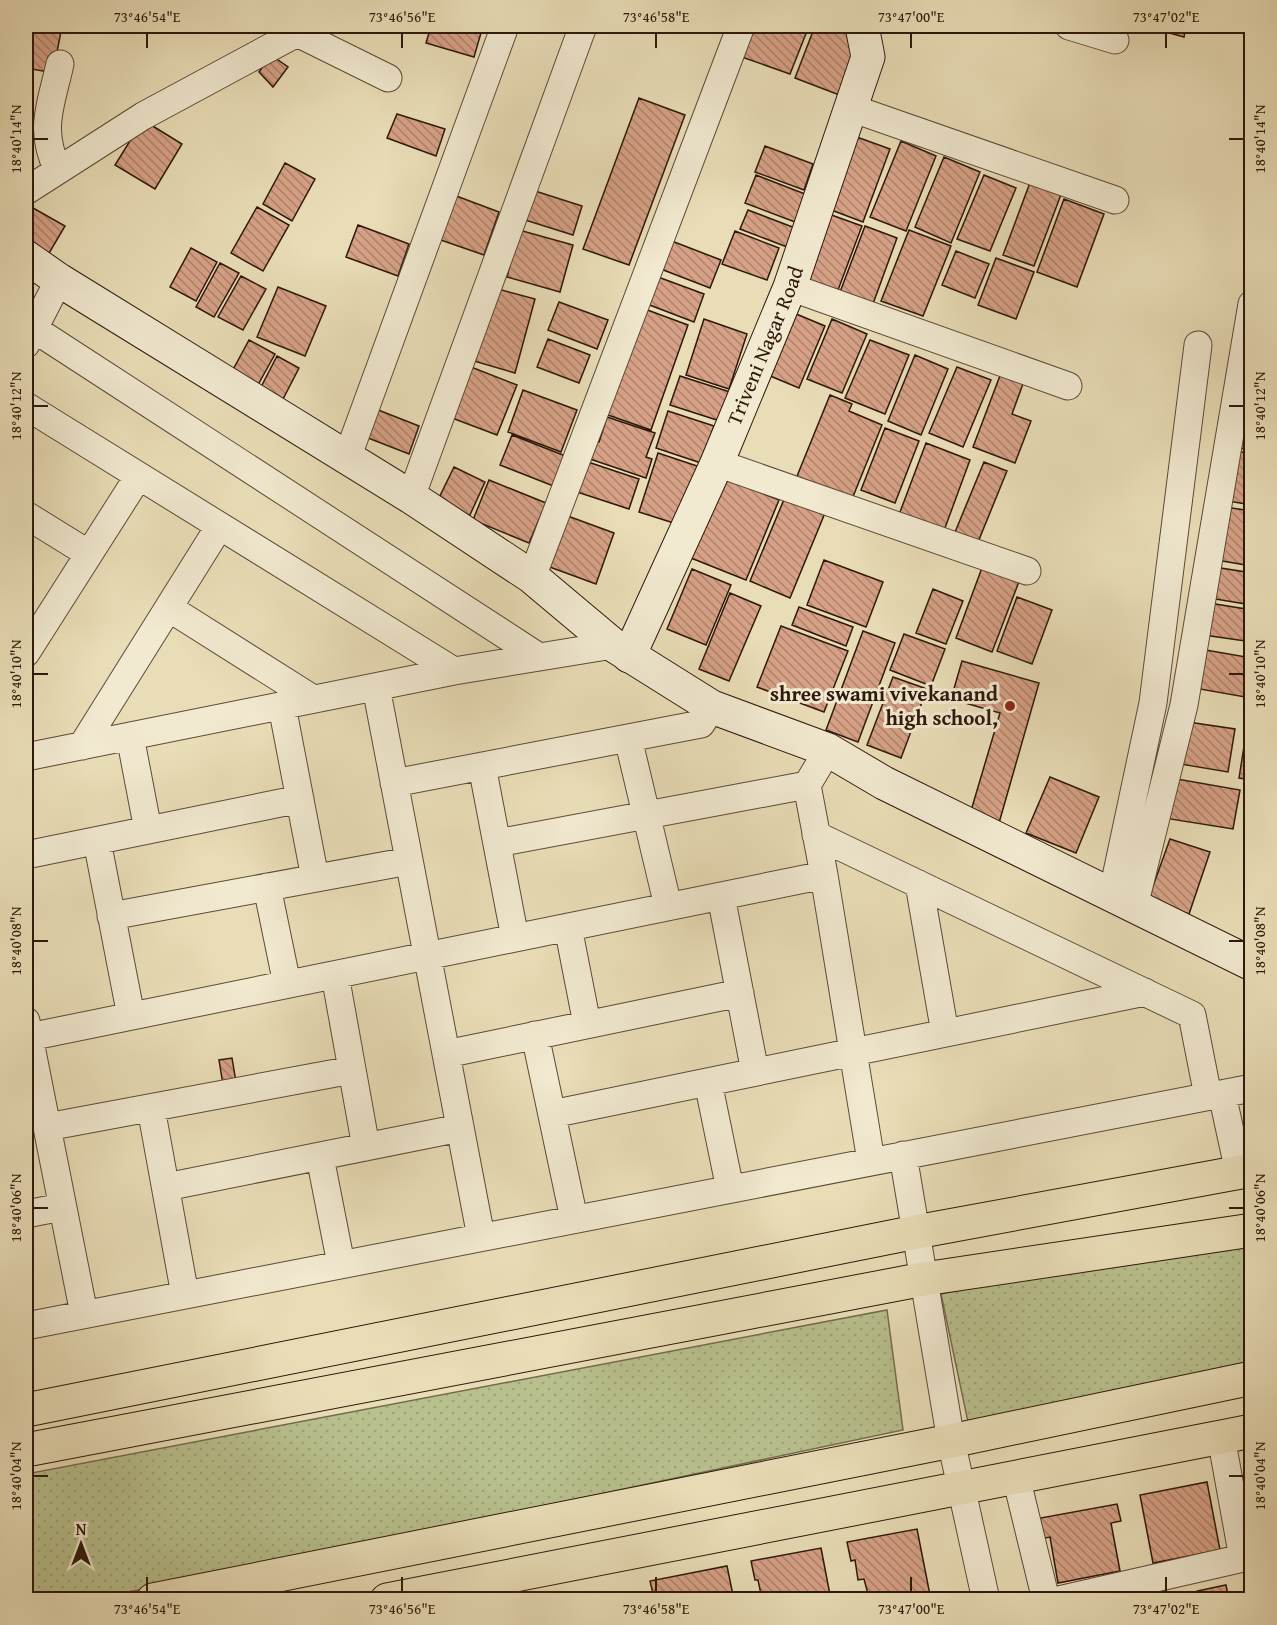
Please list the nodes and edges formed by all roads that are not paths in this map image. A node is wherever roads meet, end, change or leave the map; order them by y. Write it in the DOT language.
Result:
graph roads {
  1 [pos="505,26"];
  2 [pos="583,26"];
  3 [pos="741,26"];
  4 [pos="862,26"];
  5 [pos="1069,26"];
  6 [pos="1115,40"];
  7 [pos="60,64"];
  8 [pos="388,78"];
  9 [pos="851,108"];
  10 [pos="58,170"];
  11 [pos="26,191"];
  12 [pos="1115,200"];
  13 [pos="26,256"];
  14 [pos="59,280"];
  15 [pos="790,287"];
  16 [pos="1251,304"];
  17 [pos="30,337"];
  18 [pos="1198,345"];
  19 [pos="1068,386"];
  20 [pos="26,406"];
  21 [pos="346,458"];
  22 [pos="717,463"];
  23 [pos="138,477"];
  24 [pos="411,497"];
  25 [pos="26,517"];
  26 [pos="219,527"];
  27 [pos="89,554"];
  28 [pos="1027,571"];
  29 [pos="532,577"];
  30 [pos="169,608"];
  31 [pos="621,650"];
  32 [pos="26,653"];
  33 [pos="539,657"];
  34 [pos="454,671"];
  35 [pos="376,687"];
  36 [pos="313,699"];
  37 [pos="282,706"];
  38 [pos="712,707"];
  39 [pos="130,736"];
  40 [pos="628,738"];
  41 [pos="82,746"];
  42 [pos="828,750"];
  43 [pos="26,757"];
  44 [pos="482,766"];
  45 [pos="394,783"];
  46 [pos="807,785"];
  47 [pos="300,799"];
  48 [pos="647,815"];
  49 [pos="148,830"];
  50 [pos="816,835"];
  51 [pos="97,841"];
  52 [pos="497,843"];
  53 [pos="26,855"];
  54 [pos="409,861"];
  55 [pos="824,875"];
  56 [pos="315,878"];
  57 [pos="919,884"];
  58 [pos="267,887"];
  59 [pos="721,896"];
  60 [pos="1123,901"];
  61 [pos="668,906"];
  62 [pos="111,916"];
  63 [pos="568,927"];
  64 [pos="515,938"];
  65 [pos="427,956"];
  66 [pos="1251,964"];
  67 [pos="335,975"];
  68 [pos="287,984"];
  69 [pos="1144,992"];
  70 [pos="740,993"];
  71 [pos="131,1016"];
  72 [pos="587,1024"];
  73 [pos="27,1029"];
  74 [pos="945,1033"];
  75 [pos="535,1035"];
  76 [pos="853,1052"];
  77 [pos="446,1054"];
  78 [pos="30,1066"];
  79 [pos="352,1070"];
  80 [pos="755,1072"];
  81 [pos="708,1082"];
  82 [pos="1251,1088"];
  83 [pos="1215,1095"];
  84 [pos="151,1108"];
  85 [pos="552,1114"];
  86 [pos="46,1127"];
  87 [pos="460,1128"];
  88 [pos="366,1148"];
  89 [pos="903,1155"];
  90 [pos="320,1157"];
  91 [pos="871,1161"];
  92 [pos="1245,1171"];
  93 [pos="166,1187"];
  94 [pos="730,1189"];
  95 [pos="62,1207"];
  96 [pos="26,1214"];
  97 [pos="574,1219"];
  98 [pos="1251,1230"];
  99 [pos="916,1232"];
  100 [pos="481,1237"];
  101 [pos="340,1264"];
  102 [pos="924,1279"];
  103 [pos="185,1295"];
  104 [pos="84,1314"];
  105 [pos="26,1326"];
  106 [pos="1251,1378"];
  107 [pos="26,1410"];
  108 [pos="1236,1434"];
  109 [pos="951,1441"];
  110 [pos="26,1450"];
  111 [pos="1016,1477"];
  112 [pos="961,1487"];
  113 [pos="1247,1557"];
  114 [pos="428,1596"];
  115 [pos="153,1599"];
  116 [pos="387,1599"];
  117 [pos="986,1599"];
  118 [pos="1046,1599"];
  119 [pos="1059,1599"];
  1 -- 21 [label="street"];
  2 -- 24 [label="street"];
  3 -- 29 [label="street"];
  4 -- 9 [label="street, Triveni Nagar Road"];
  5 -- 6 [label="street"];
  7 -- 10 [label="street"];
  8 -- 10 [label="street"];
  9 -- 12 [label="street"];
  9 -- 15 [label="street, Triveni Nagar Road"];
  10 -- 11 [label="street"];
  13 -- 14 [label="street"];
  14 -- 17 [label="street"];
  14 -- 21 [label="street"];
  15 -- 19 [label="street"];
  15 -- 22 [label="street, Triveni Nagar Road"];
  16 -- 60 [label="street"];
  17 -- 33 [label="street"];
  18 -- 60 [label="street"];
  20 -- 23 [label="street"];
  21 -- 24 [label="street"];
  22 -- 28 [label="street"];
  22 -- 31 [label="street, Triveni Nagar Road"];
  23 -- 26 [label="street"];
  23 -- 27 [label="street"];
  24 -- 29 [label="street"];
  25 -- 27 [label="street"];
  26 -- 30 [label="street"];
  26 -- 34 [label="street"];
  27 -- 32 [label="street"];
  29 -- 31 [label="street"];
  30 -- 36 [label="street"];
  30 -- 41 [label="street"];
  31 -- 33 [label="street"];
  31 -- 38 [label="street"];
  33 -- 34 [label="street"];
  34 -- 35 [label="street"];
  35 -- 36 [label="street"];
  35 -- 45 [label="street"];
  36 -- 37 [label="street"];
  37 -- 39 [label="street"];
  37 -- 47 [label="street"];
  38 -- 40 [label="street"];
  38 -- 42 [label="street"];
  39 -- 41 [label="street"];
  39 -- 49 [label="street"];
  40 -- 44 [label="street"];
  40 -- 48 [label="street"];
  41 -- 43 [label="street"];
  42 -- 46 [label="street"];
  42 -- 60 [label="street"];
  44 -- 45 [label="street"];
  44 -- 52 [label="street"];
  45 -- 54 [label="street"];
  46 -- 48 [label="street"];
  46 -- 50 [label="street"];
  47 -- 49 [label="street"];
  47 -- 56 [label="street"];
  48 -- 52 [label="street"];
  48 -- 61 [label="street"];
  49 -- 51 [label="street"];
  50 -- 55 [label="street"];
  50 -- 57 [label="street"];
  51 -- 53 [label="street"];
  51 -- 62 [label="street"];
  52 -- 64 [label="street"];
  54 -- 56 [label="street"];
  54 -- 65 [label="street"];
  55 -- 59 [label="street"];
  55 -- 76 [label="street"];
  56 -- 58 [label="street"];
  57 -- 69 [label="street"];
  57 -- 74 [label="street"];
  58 -- 62 [label="street"];
  58 -- 68 [label="street"];
  59 -- 61 [label="street"];
  59 -- 70 [label="street"];
  60 -- 66 [label="street"];
  61 -- 63 [label="street"];
  62 -- 71 [label="street"];
  63 -- 64 [label="street"];
  63 -- 72 [label="street"];
  64 -- 65 [label="street"];
  65 -- 67 [label="street"];
  65 -- 77 [label="street"];
  67 -- 68 [label="street"];
  67 -- 79 [label="street"];
  68 -- 71 [label="street"];
  69 -- 74 [label="street"];
  69 -- 83 [label="street"];
  70 -- 72 [label="street"];
  70 -- 80 [label="street"];
  71 -- 73 [label="street"];
  72 -- 75 [label="street"];
  73 -- 78 [label="street"];
  74 -- 76 [label="street"];
  75 -- 77 [label="street"];
  75 -- 85 [label="street"];
  76 -- 80 [label="street"];
  76 -- 91 [label="street"];
  77 -- 87 [label="street"];
  78 -- 86 [label="street"];
  79 -- 84 [label="street"];
  79 -- 88 [label="street"];
  80 -- 81 [label="street"];
  81 -- 85 [label="street"];
  81 -- 94 [label="street"];
  82 -- 83 [label="street"];
  83 -- 89 [label="street"];
  83 -- 92 [label="street"];
  84 -- 86 [label="street"];
  84 -- 93 [label="street"];
  85 -- 97 [label="street"];
  86 -- 95 [label="street"];
  87 -- 88 [label="street"];
  87 -- 100 [label="street"];
  88 -- 90 [label="street"];
  89 -- 91 [label="street"];
  89 -- 99 [label="street"];
  90 -- 93 [label="street"];
  90 -- 101 [label="street"];
  91 -- 94 [label="street"];
  92 -- 99 [label="main road"];
  93 -- 103 [label="street"];
  94 -- 97 [label="street"];
  95 -- 96 [label="street"];
  95 -- 104 [label="street"];
  97 -- 100 [label="street"];
  98 -- 102 [label="main road"];
  99 -- 102 [label="street"];
  99 -- 107 [label="main road"];
  100 -- 101 [label="street"];
  101 -- 103 [label="street"];
  102 -- 109 [label="street"];
  102 -- 110 [label="main road"];
  103 -- 104 [label="street"];
  104 -- 105 [label="street"];
  106 -- 109 [label="main road"];
  108 -- 111 [label="main road"];
  108 -- 113 [label="street"];
  109 -- 112 [label="street"];
  109 -- 115 [label="main road"];
  111 -- 112 [label="main road"];
  111 -- 118 [label="street"];
  112 -- 114 [label="main road"];
  112 -- 117 [label="street"];
  113 -- 119 [label="street"];
  114 -- 116 [label="main road"];
}
